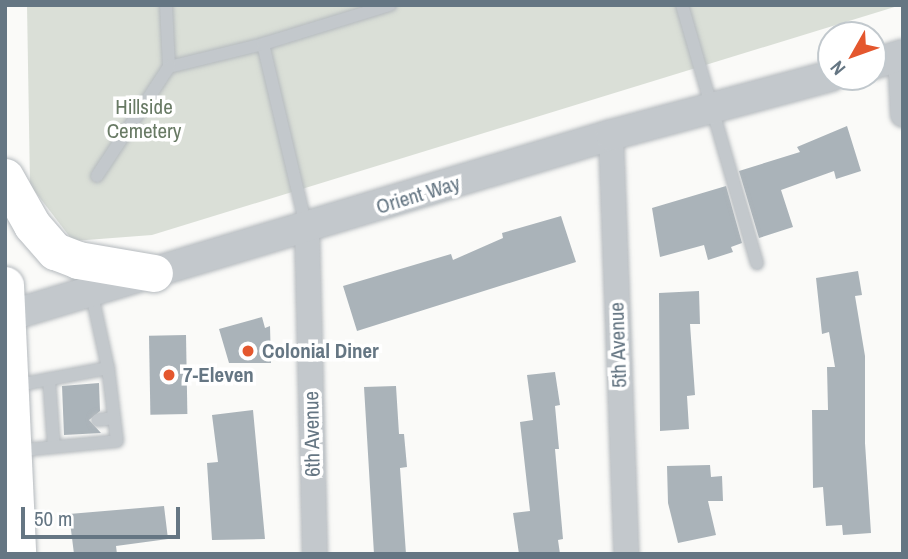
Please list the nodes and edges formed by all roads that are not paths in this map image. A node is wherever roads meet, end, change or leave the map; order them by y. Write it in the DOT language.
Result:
graph roads {
  1 [pos="166,5"];
  2 [pos="390,5"];
  3 [pos="682,5"];
  4 [pos="355,11"];
  5 [pos="264,44"];
  6 [pos="892,58"];
  7 [pos="169,67"];
  8 [pos="817,80"];
  9 [pos="714,110"];
  10 [pos="903,115"];
  11 [pos="611,135"];
  12 [pos="97,176"];
  13 [pos="5,177"];
  14 [pos="307,230"];
  15 [pos="757,263"];
  16 [pos="154,273"];
  17 [pos="91,291"];
  18 [pos="6,306"];
  19 [pos="108,368"];
  20 [pos="49,379"];
  21 [pos="9,399"];
  22 [pos="114,418"];
  23 [pos="99,420"];
  24 [pos="54,447"];
  25 [pos="10,461"];
  26 [pos="17,554"];
  27 [pos="315,554"];
  28 [pos="626,554"];
  1 -- 7 [label="lane"];
  2 -- 4 [label="lane"];
  3 -- 9 [label="lane"];
  4 -- 5 [label="lane"];
  5 -- 7 [label="lane"];
  5 -- 14 [label="lane"];
  6 -- 10 [label="street"];
  7 -- 12 [label="lane"];
  8 -- 9 [label="street, Orient Way"];
  9 -- 11 [label="street, Orient Way"];
  9 -- 15 [label="lane"];
  11 -- 14 [label="street, Orient Way"];
  11 -- 28 [label="street, 5th Avenue"];
  13 -- 16 [label="main road"];
  14 -- 16 [label="street, Orient Way"];
  14 -- 27 [label="street, 6th Avenue"];
  16 -- 17 [label="street, Orient Way"];
  17 -- 18 [label="street, Orient Way"];
  17 -- 19 [label="lane"];
  18 -- 21 [label="main road"];
  19 -- 20 [label="lane"];
  19 -- 22 [label="lane"];
  20 -- 21 [label="lane"];
  20 -- 24 [label="lane"];
  21 -- 25 [label="main road"];
  22 -- 23 [label="lane"];
  22 -- 24 [label="lane"];
  24 -- 25 [label="lane"];
  25 -- 26 [label="main road"];
}
